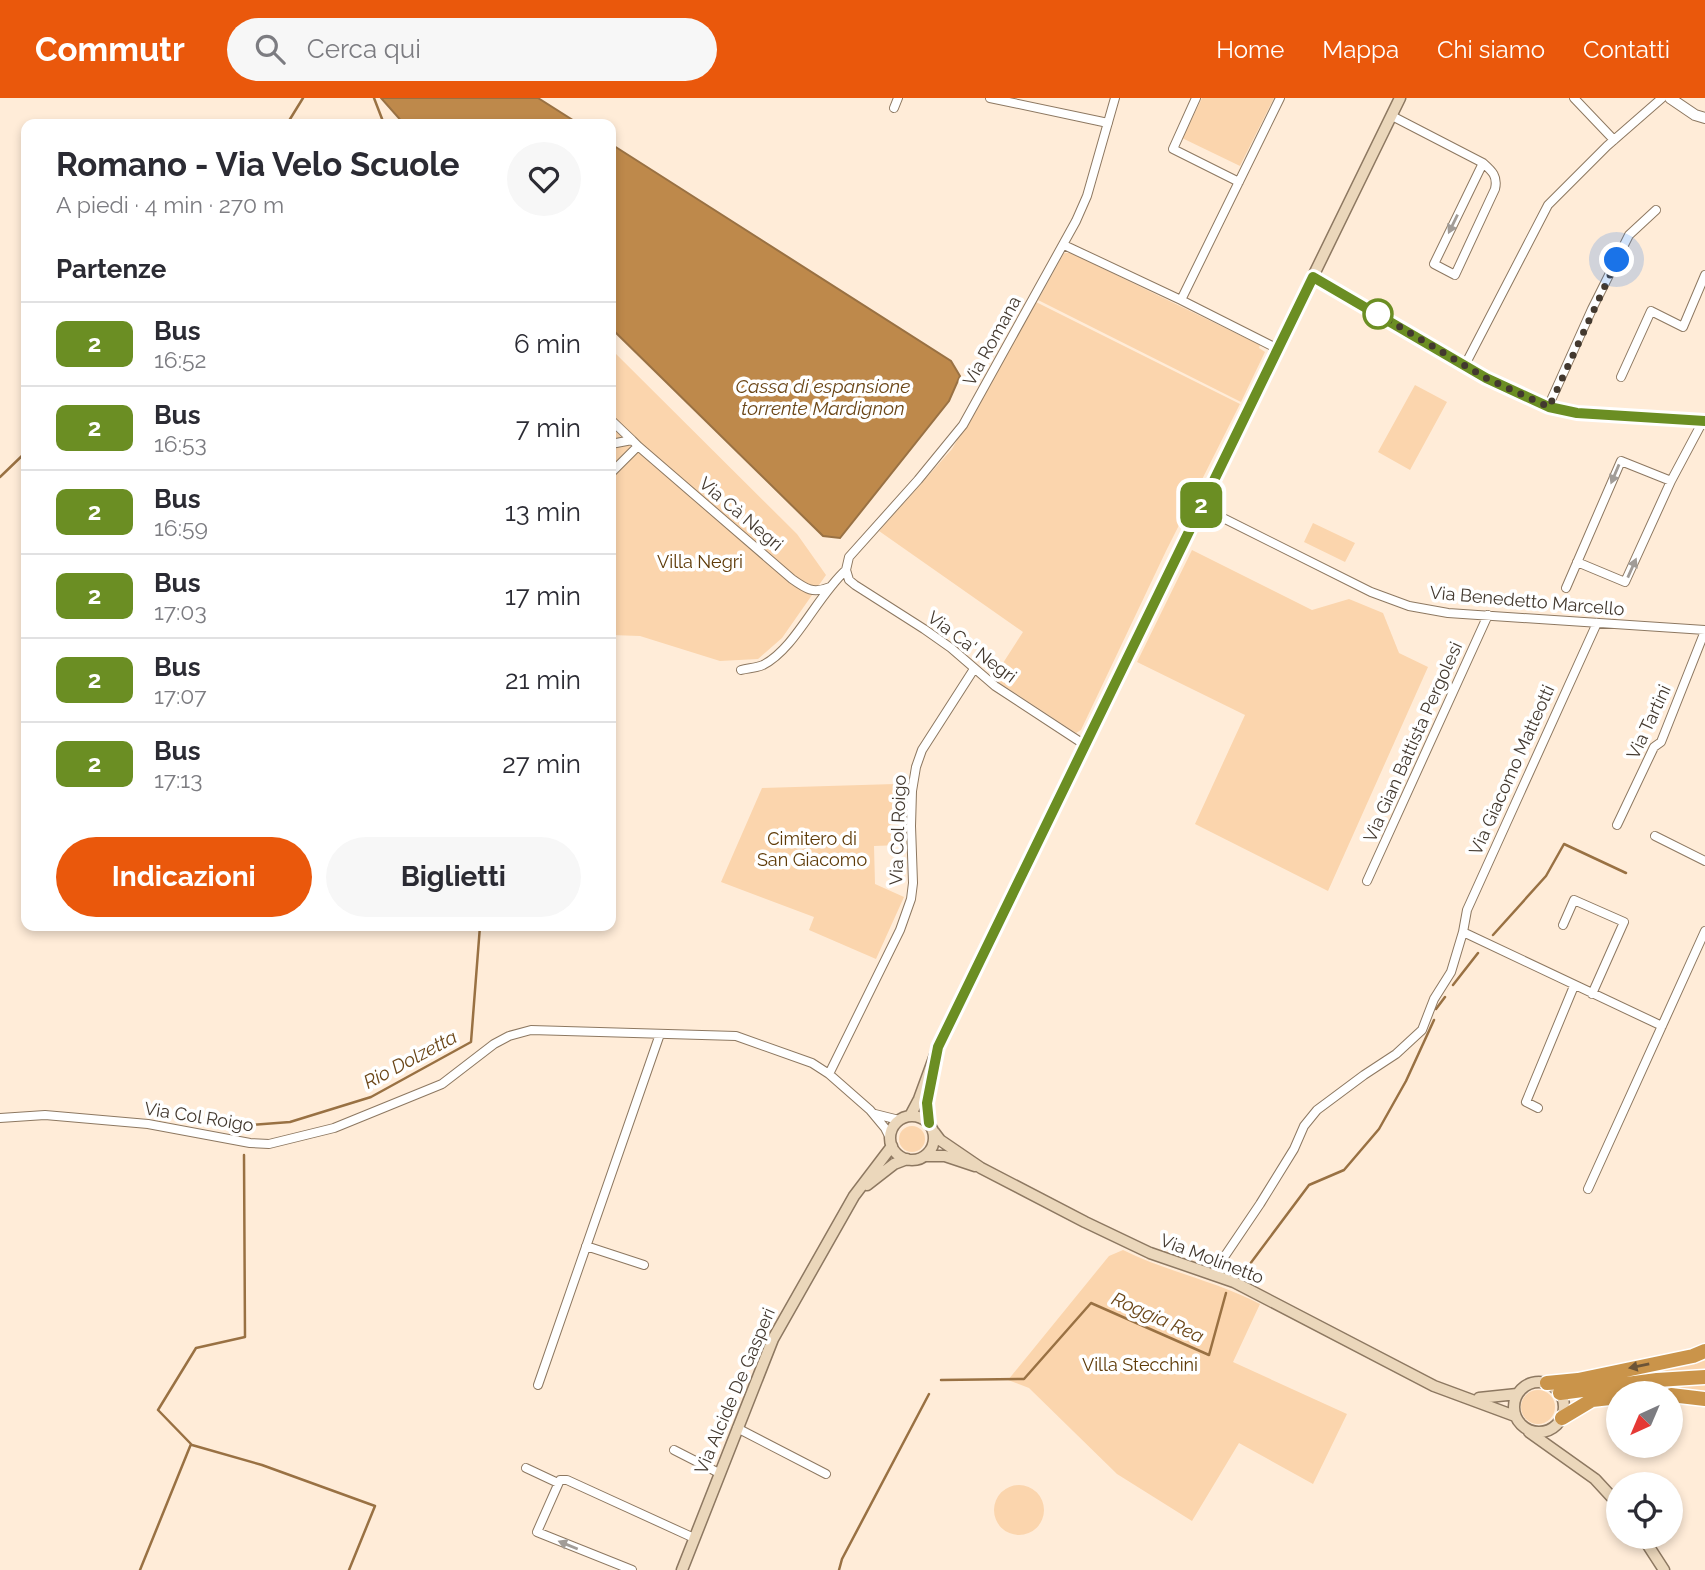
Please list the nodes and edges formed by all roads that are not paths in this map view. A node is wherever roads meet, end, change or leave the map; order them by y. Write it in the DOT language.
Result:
graph roads {
  1 [pos="898,98"];
  2 [pos="990,98"];
  3 [pos="1055,98"];
  4 [pos="1115,98"];
  5 [pos="1196,98"];
  6 [pos="1280,98"];
  7 [pos="1400,98"];
  8 [pos="1574,98"];
  9 [pos="1662,98"];
  10 [pos="1670,98"];
  11 [pos="894,108"];
  12 [pos="1050,109"];
  13 [pos="1392,116"];
  14 [pos="1705,118"];
  15 [pos="1108,123"];
  16 [pos="1614,140"];
  17 [pos="1483,163"];
  18 [pos="1239,182"];
  19 [pos="1656,210"];
  20 [pos="1064,245"];
  21 [pos="1705,275"];
  22 [pos="1313,277"];
  23 [pos="1181,300"];
  24 [pos="1278,349"];
  25 [pos="1465,365"];
  26 [pos="1621,377"];
  27 [pos="1549,407"];
  28 [pos="1704,421"];
  29 [pos="616,425"];
  30 [pos="635,443"];
  31 [pos="616,444"];
  32 [pos="616,467"];
  33 [pos="1671,481"];
  34 [pos="1201,507"];
  35 [pos="1577,562"];
  36 [pos="846,570"];
  37 [pos="830,586"];
  38 [pos="1566,588"];
  39 [pos="1488,615"];
  40 [pos="1597,623"];
  41 [pos="1705,630"];
  42 [pos="741,670"];
  43 [pos="974,670"];
  44 [pos="1085,745"];
  45 [pos="1618,825"];
  46 [pos="1655,835"];
  47 [pos="1705,861"];
  48 [pos="1367,881"];
  49 [pos="1563,925"];
  50 [pos="1705,931"];
  51 [pos="1463,932"];
  52 [pos="1574,986"];
  53 [pos="1592,994"];
  54 [pos="1662,1026"];
  55 [pos="660,1034"];
  56 [pos="935,1055"];
  57 [pos="829,1074"];
  58 [pos="1538,1108"];
  59 [pos="872,1113"];
  60 [pos="0,1118"];
  61 [pos="905,1118"];
  62 [pos="931,1128"];
  63 [pos="891,1142"];
  64 [pos="925,1156"];
  65 [pos="907,1159"];
  66 [pos="981,1168"];
  67 [pos="1588,1189"];
  68 [pos="854,1196"];
  69 [pos="586,1246"];
  70 [pos="644,1265"];
  71 [pos="1212,1275"];
  72 [pos="1705,1351"];
  73 [pos="1705,1377"];
  74 [pos="1547,1383"];
  75 [pos="538,1385"];
  76 [pos="1560,1393"];
  77 [pos="1517,1394"];
  78 [pos="1684,1397"];
  79 [pos="1606,1398"];
  80 [pos="1469,1399"];
  81 [pos="1705,1399"];
  82 [pos="1515,1416"];
  83 [pos="1558,1423"];
  84 [pos="737,1429"];
  85 [pos="1525,1429"];
  86 [pos="674,1450"];
  87 [pos="1560,1454"];
  88 [pos="526,1468"];
  89 [pos="719,1473"];
  90 [pos="826,1474"];
  91 [pos="558,1483"];
  92 [pos="1606,1491"];
  93 [pos="694,1538"];
  94 [pos="1650,1549"];
  95 [pos="632,1570"];
  96 [pos="682,1570"];
  97 [pos="1664,1570"];
  1 -- 11 [label="street"];
  2 -- 12 [label="street"];
  3 -- 12 [label="street"];
  4 -- 15 [label="street, Via Romana"];
  5 -- 18 [label="street"];
  6 -- 18 [label="street"];
  7 -- 13 [label="main road"];
  8 -- 16 [label="street"];
  9 -- 16 [label="street"];
  10 -- 14 [label="street"];
  12 -- 15 [label="street"];
  13 -- 17 [label="street"];
  13 -- 22 [label="main road"];
  15 -- 20 [label="street, Via Romana"];
  16 -- 25 [label="street"];
  17 -- 17 [label="street, one-way"];
  18 -- 23 [label="street"];
  19 -- 27 [label="street"];
  20 -- 23 [label="street"];
  20 -- 36 [label="street, Via Romana"];
  21 -- 26 [label="street"];
  22 -- 24 [label="main road"];
  22 -- 25 [label="street"];
  23 -- 24 [label="street"];
  24 -- 34 [label="main road"];
  25 -- 27 [label="street"];
  27 -- 28 [label="street"];
  28 -- 33 [label="street"];
  29 -- 30 [label="street, Via Cà Negri"];
  30 -- 31 [label="street"];
  30 -- 32 [label="street"];
  30 -- 37 [label="street, Via Cà Negri"];
  35 -- 33 [label="street, one-way"];
  33 -- 35 [label="street, one-way"];
  34 -- 39 [label="street, Via Benedetto Marcello"];
  34 -- 44 [label="main road"];
  35 -- 38 [label="street"];
  36 -- 37 [label="street"];
  36 -- 43 [label="street, Via Ca' Negri"];
  37 -- 42 [label="street"];
  39 -- 40 [label="street, Via Benedetto Marcello"];
  39 -- 48 [label="street, Via Gian Battista Pergolesi"];
  40 -- 41 [label="street, Via Benedetto Marcello"];
  40 -- 51 [label="street, Via Giacomo Matteotti"];
  41 -- 45 [label="street, Via Tartini"];
  43 -- 44 [label="street, Via Ca' Negri"];
  43 -- 57 [label="street, Via Col Roigo"];
  44 -- 56 [label="main road"];
  46 -- 47 [label="street"];
  49 -- 53 [label="street"];
  50 -- 54 [label="street"];
  51 -- 52 [label="street"];
  51 -- 71 [label="street, Via Giacomo Matteotti"];
  52 -- 53 [label="street"];
  52 -- 58 [label="street"];
  53 -- 54 [label="street"];
  54 -- 67 [label="street"];
  55 -- 57 [label="street, Via Col Roigo"];
  55 -- 60 [label="street, Via Col Roigo"];
  55 -- 69 [label="street"];
  56 -- 61 [label="main road"];
  56 -- 62 [label="main road"];
  57 -- 59 [label="street, Via Col Roigo"];
  59 -- 61 [label="street, Via Col Roigo"];
  59 -- 63 [label="street, Via Col Roigo"];
  61 -- 62 [label="main road"];
  61 -- 63 [label="main road"];
  62 -- 64 [label="main road"];
  62 -- 66 [label="main road, Via Molinetto"];
  63 -- 65 [label="main road"];
  63 -- 68 [label="main road, Via Alcide De Gasperi"];
  64 -- 65 [label="main road"];
  64 -- 66 [label="main road, Via Molinetto"];
  65 -- 68 [label="main road, Via Alcide De Gasperi"];
  66 -- 71 [label="main road, Via Molinetto"];
  68 -- 84 [label="main road, Via Alcide De Gasperi"];
  69 -- 70 [label="street"];
  69 -- 75 [label="street"];
  71 -- 80 [label="main road, Via Molinetto"];
  72 -- 74 [label="highway, one-way"];
  73 -- 76 [label="highway"];
  74 -- 76 [label="main road"];
  74 -- 77 [label="main road, Via Molinetto"];
  76 -- 83 [label="main road"];
  77 -- 80 [label="main road, Via Molinetto"];
  77 -- 82 [label="main road"];
  78 -- 81 [label="highway"];
  79 -- 83 [label="highway"];
  80 -- 82 [label="main road, Via Molinetto"];
  82 -- 85 [label="main road"];
  83 -- 85 [label="main road"];
  83 -- 87 [label="main road"];
  84 -- 89 [label="main road, Via Alcide De Gasperi"];
  84 -- 90 [label="street"];
  85 -- 87 [label="main road"];
  86 -- 89 [label="street"];
  87 -- 92 [label="main road"];
  88 -- 91 [label="street"];
  89 -- 93 [label="main road, Via Alcide De Gasperi"];
  91 -- 93 [label="street"];
  95 -- 91 [label="street, one-way"];
  93 -- 96 [label="main road, Via Alcide De Gasperi"];
  94 -- 97 [label="main road"];
}
